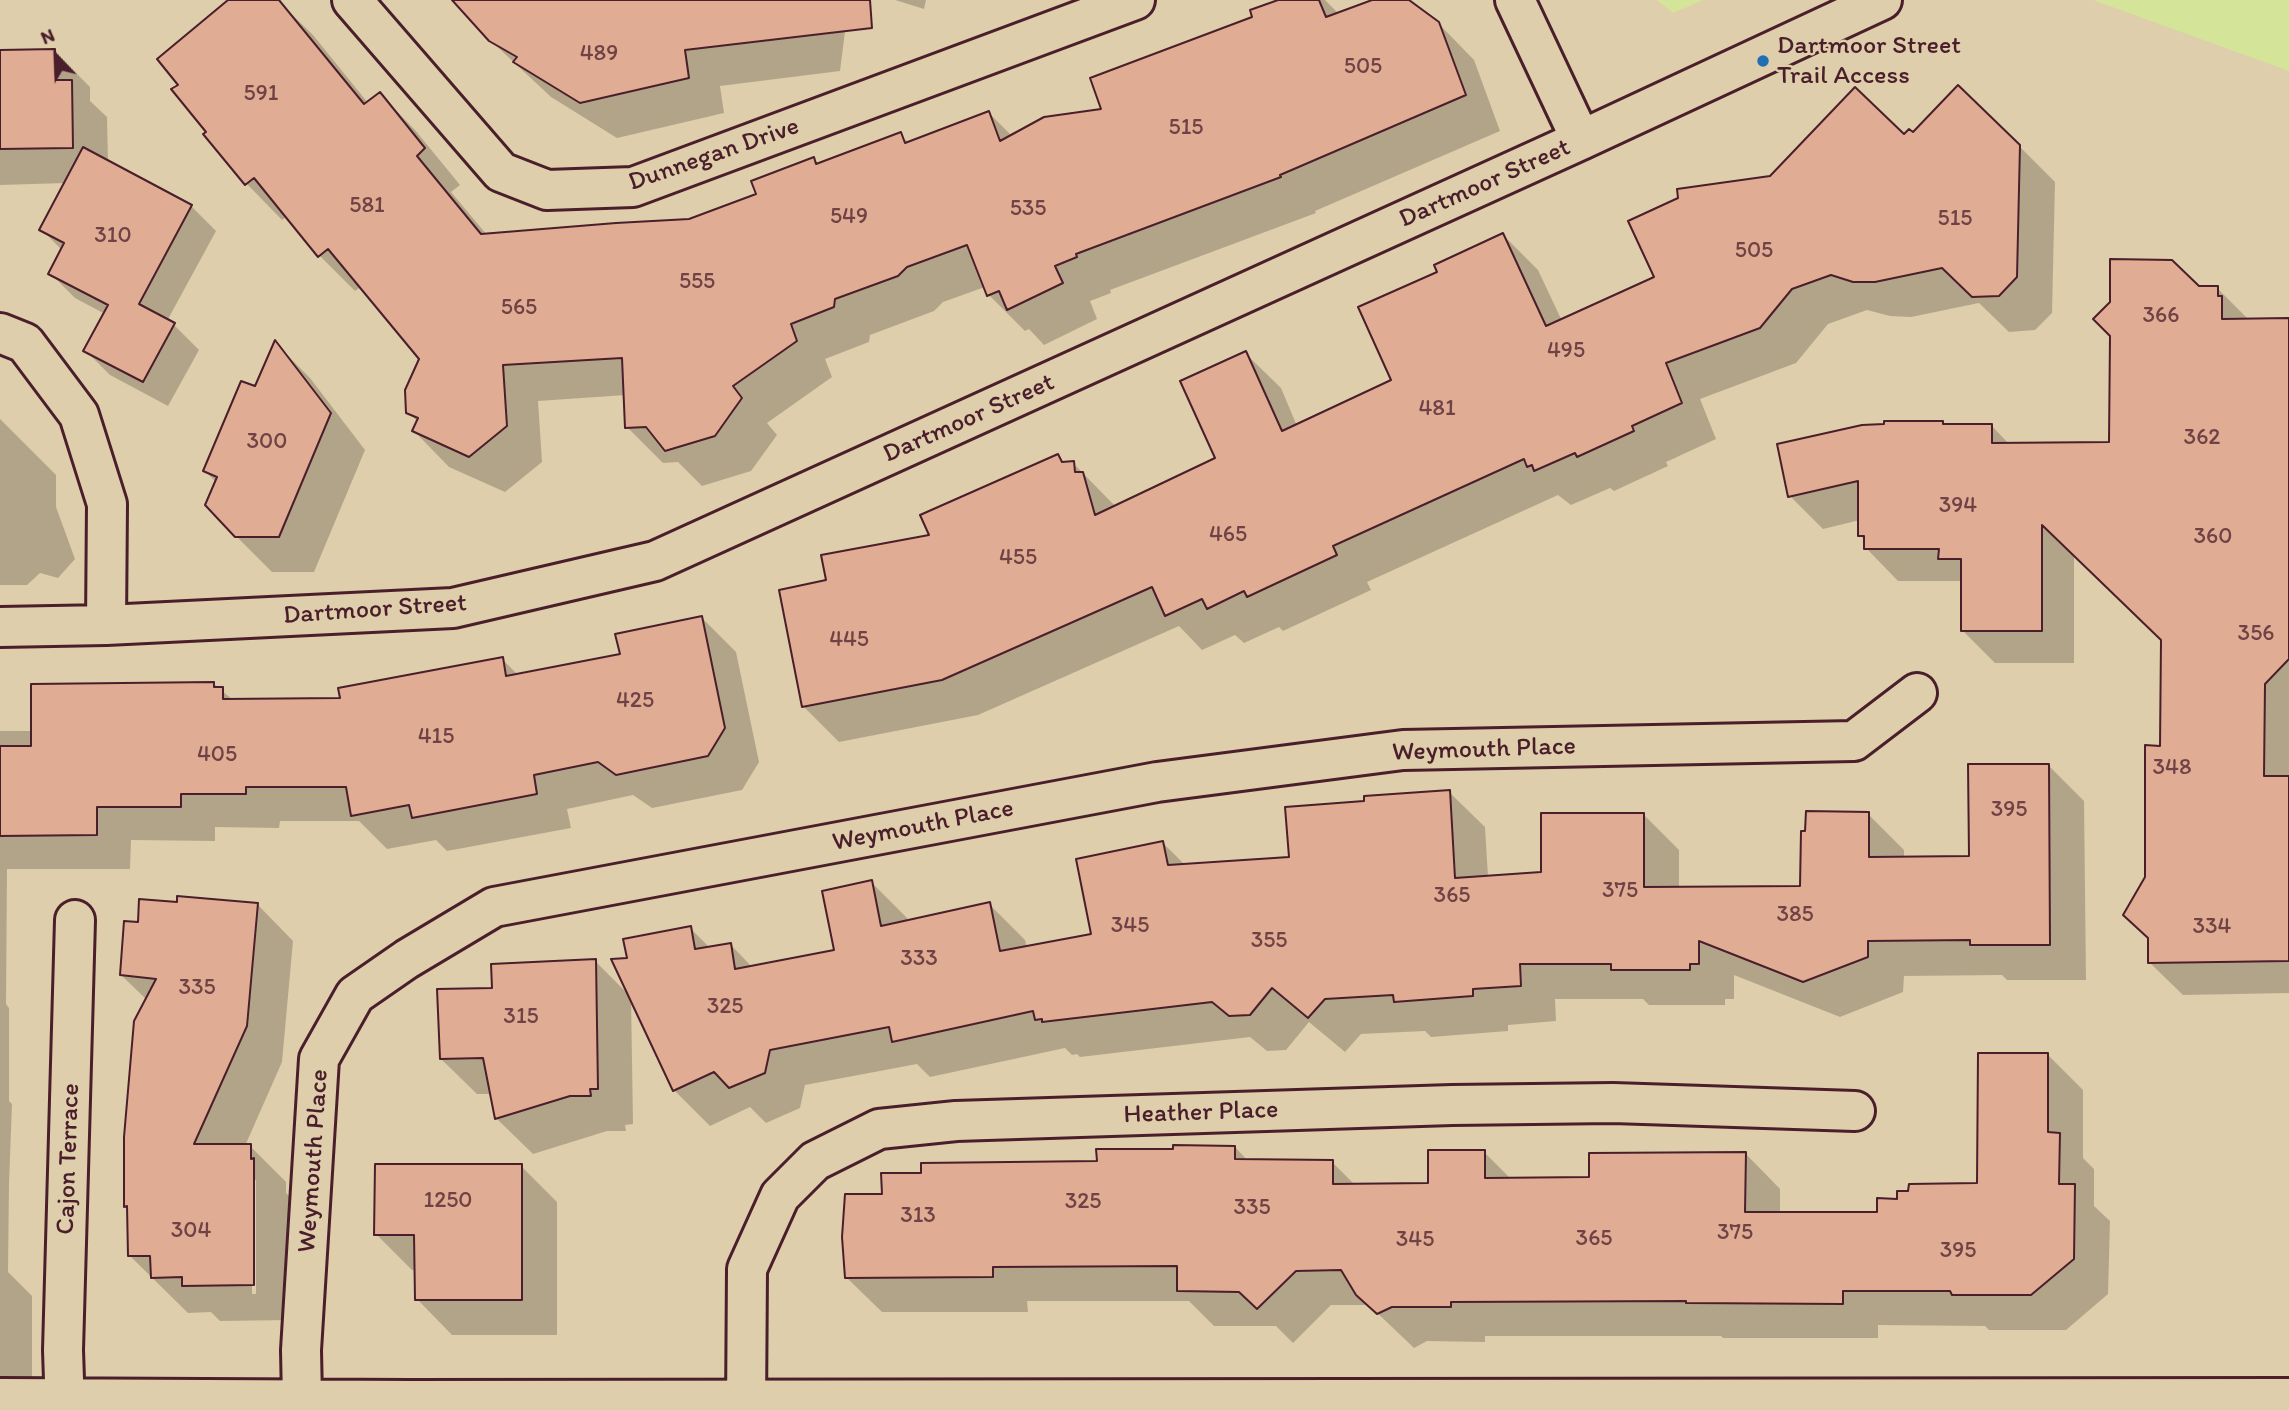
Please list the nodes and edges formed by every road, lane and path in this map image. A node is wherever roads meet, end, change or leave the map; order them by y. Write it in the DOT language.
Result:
graph roads {
  1 [pos="352,0"];
  2 [pos="1135,0"];
  3 [pos="1515,0"];
  4 [pos="1882,0"];
  5 [pos="1581,140"];
  6 [pos="0,332"];
  7 [pos="106,625"];
  8 [pos="0,627"];
  9 [pos="1917,693"];
  10 [pos="75,920"];
  11 [pos="1855,1111"];
  12 [pos="0,1398"];
  13 [pos="2289,1398"];
  14 [pos="302,1399"];
  15 [pos="64,1404"];
  16 [pos="2107,1404"];
  17 [pos="411,1405"];
  18 [pos="746,1405"];
  19 [pos="1100,1405"];
  20 [pos="1434,1405"];
  1 -- 2 [label="street, Dunnegan Drive"];
  3 -- 5 [label="street"];
  4 -- 5 [label="street, Dartmoor Street"];
  5 -- 7 [label="street, Dartmoor Street"];
  6 -- 7 [label="street"];
  7 -- 8 [label="street, Dartmoor Street"];
  9 -- 14 [label="street, Weymouth Place"];
  10 -- 15 [label="street, Cajon Terrace"];
  11 -- 18 [label="street, Heather Place"];
  12 -- 15 [label="street"];
  13 -- 16 [label="street"];
  14 -- 15 [label="street"];
  14 -- 17 [label="street"];
  16 -- 20 [label="street"];
  17 -- 18 [label="street"];
  18 -- 19 [label="street"];
  19 -- 20 [label="street"];
}
